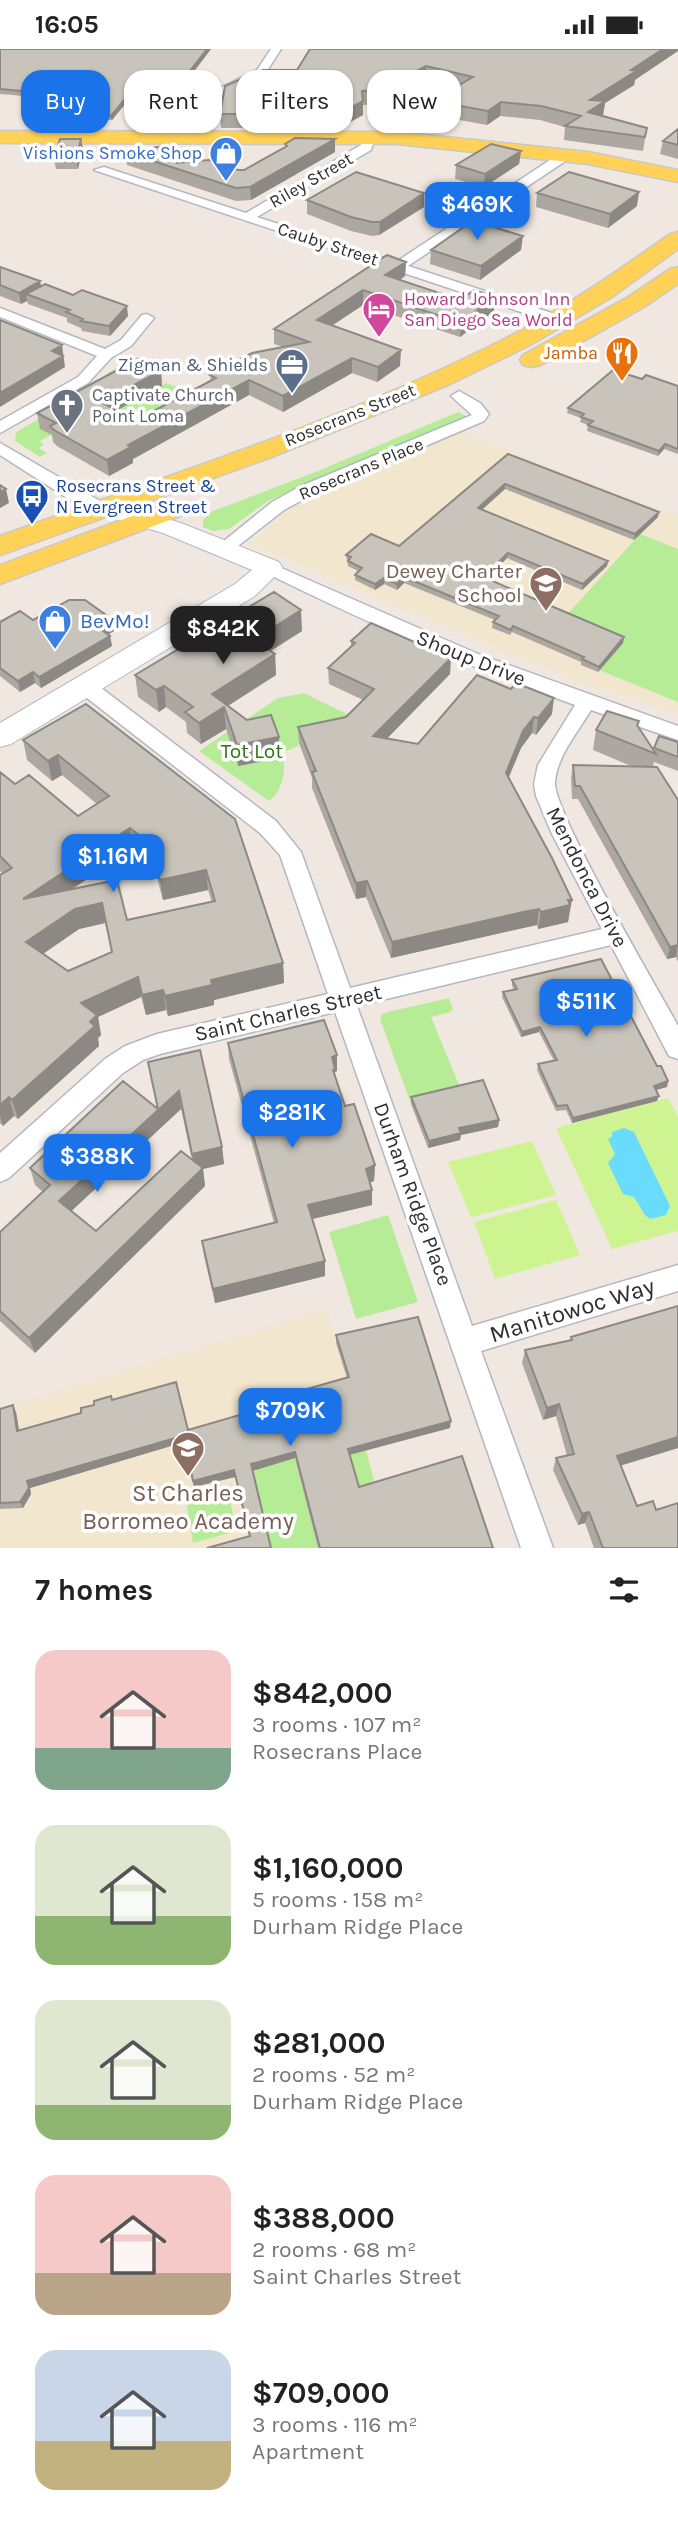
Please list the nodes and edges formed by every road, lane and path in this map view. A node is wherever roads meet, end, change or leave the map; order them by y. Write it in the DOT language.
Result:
graph roads {
  1 [pos="276,49"];
  2 [pos="0,137"];
  3 [pos="150,137"];
  4 [pos="369,137"];
  5 [pos="563,156"];
  6 [pos="100,170"];
  7 [pos="678,176"];
  8 [pos="678,189"];
  9 [pos="247,218"];
  10 [pos="678,239"];
  11 [pos="398,267"];
  12 [pos="678,274"];
  13 [pos="0,312"];
  14 [pos="147,319"];
  15 [pos="556,319"];
  16 [pos="106,355"];
  17 [pos="459,396"];
  18 [pos="0,428"];
  19 [pos="0,447"];
  20 [pos="104,508"];
  21 [pos="145,519"];
  22 [pos="0,546"];
  23 [pos="223,549"];
  24 [pos="270,568"];
  25 [pos="0,575"];
  26 [pos="85,686"];
  27 [pos="586,703"];
  28 [pos="678,733"];
  29 [pos="0,737"];
  30 [pos="616,935"];
  31 [pos="343,1000"];
  32 [pos="678,1049"];
  33 [pos="0,1170"];
  34 [pos="678,1278"];
  35 [pos="466,1342"];
  36 [pos="537,1548"];
  1 -- 3 [label="street"];
  2 -- 3 [label="main road"];
  3 -- 4 [label="main road"];
  4 -- 5 [label="main road"];
  4 -- 9 [label="street, Riley Street"];
  5 -- 7 [label="main road"];
  5 -- 8 [label="main road"];
  5 -- 11 [label="street"];
  6 -- 9 [label="street, Cauby Street"];
  9 -- 11 [label="street, Cauby Street"];
  10 -- 15 [label="main road, Rosecrans Street"];
  11 -- 15 [label="street, Cauby Street"];
  12 -- 17 [label="main road, Rosecrans Street"];
  13 -- 16 [label="street"];
  14 -- 16 [label="street"];
  15 -- 20 [label="main road, Rosecrans Street"];
  16 -- 18 [label="street"];
  17 -- 21 [label="main road, Rosecrans Street"];
  17 -- 23 [label="street, Rosecrans Place"];
  19 -- 20 [label="street"];
  20 -- 21 [label="street"];
  20 -- 22 [label="main road, Rosecrans Street"];
  21 -- 23 [label="street"];
  21 -- 25 [label="main road, Rosecrans Street"];
  23 -- 24 [label="street"];
  24 -- 26 [label="street"];
  24 -- 27 [label="street, Shoup Drive"];
  26 -- 29 [label="street"];
  26 -- 31 [label="street, Durham Ridge Place"];
  27 -- 28 [label="street, Shoup Drive"];
  27 -- 30 [label="street, Mendonca Drive"];
  30 -- 31 [label="street, Saint Charles Street"];
  30 -- 32 [label="street, Mendonca Drive"];
  31 -- 33 [label="street, Saint Charles Street"];
  31 -- 35 [label="street, Durham Ridge Place"];
  34 -- 35 [label="street, Manitowoc Way"];
  35 -- 36 [label="street, Durham Ridge Place"];
}
